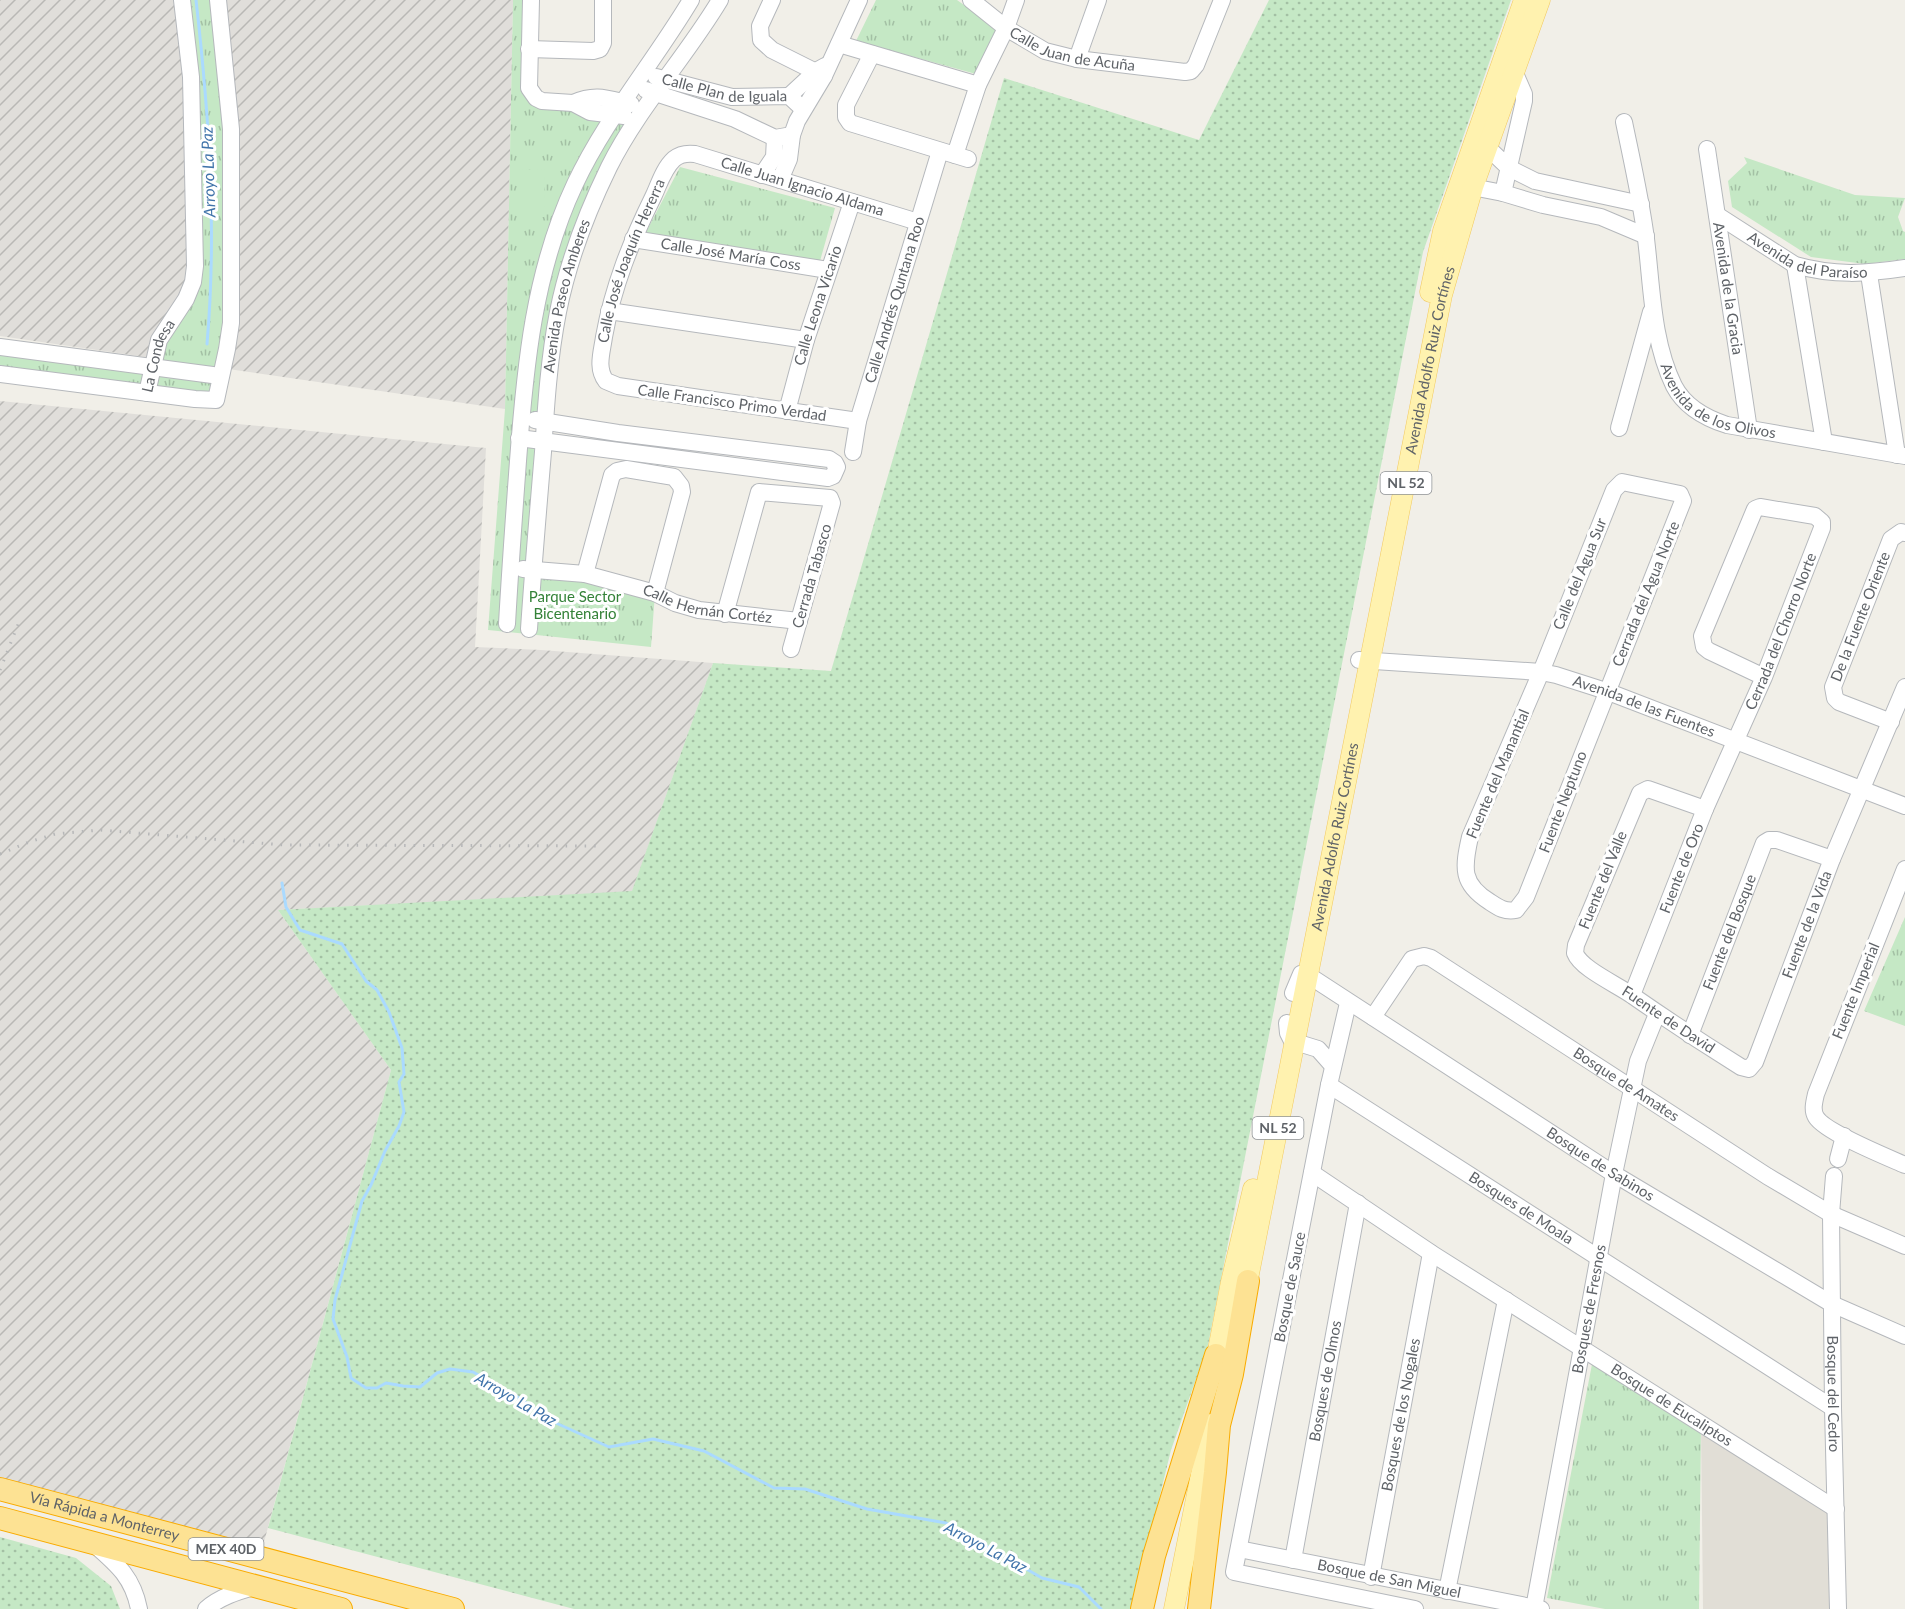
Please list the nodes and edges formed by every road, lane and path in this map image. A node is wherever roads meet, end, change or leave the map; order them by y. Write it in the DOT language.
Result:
graph roads {
  1 [pos="182,0"];
  2 [pos="218,0"];
  3 [pos="531,0"];
  4 [pos="603,0"];
  5 [pos="691,0"];
  6 [pos="720,0"];
  7 [pos="772,0"];
  8 [pos="859,0"];
  9 [pos="971,0"];
  10 [pos="1016,0"];
  11 [pos="1098,0"];
  12 [pos="1222,0"];
  13 [pos="1524,0"];
  14 [pos="1540,0"];
  15 [pos="1006,28"];
  16 [pos="839,45"];
  17 [pos="529,49"];
  18 [pos="872,54"];
  19 [pos="1077,59"];
  20 [pos="823,70"];
  21 [pos="1514,70"];
  22 [pos="638,80"];
  23 [pos="666,80"];
  24 [pos="978,85"];
  25 [pos="789,96"];
  26 [pos="648,106"];
  27 [pos="619,109"];
  28 [pos="803,109"];
  29 [pos="1624,122"];
  30 [pos="784,137"];
  31 [pos="1707,149"];
  32 [pos="1478,150"];
  33 [pos="688,153"];
  34 [pos="954,155"];
  35 [pos="1509,168"];
  36 [pos="762,174"];
  37 [pos="780,180"];
  38 [pos="1473,187"];
  39 [pos="1503,193"];
  40 [pos="852,202"];
  41 [pos="1641,204"];
  42 [pos="1718,215"];
  43 [pos="918,222"];
  44 [pos="1646,236"];
  45 [pos="633,239"];
  46 [pos="1795,265"];
  47 [pos="1905,268"];
  48 [pos="828,270"];
  49 [pos="1869,274"];
  50 [pos="1653,305"];
  51 [pos="609,311"];
  52 [pos="806,340"];
  53 [pos="0,347"];
  54 [pos="152,367"];
  55 [pos="0,374"];
  56 [pos="220,376"];
  57 [pos="606,381"];
  58 [pos="147,393"];
  59 [pos="787,411"];
  60 [pos="521,418"];
  61 [pos="545,421"];
  62 [pos="858,421"];
  63 [pos="1619,428"];
  64 [pos="1749,430"];
  65 [pos="519,438"];
  66 [pos="543,440"];
  67 [pos="1824,442"];
  68 [pos="853,452"];
  69 [pos="1901,455"];
  70 [pos="1626,482"];
  71 [pos="1905,532"];
  72 [pos="510,568"];
  73 [pos="533,570"];
  74 [pos="585,574"];
  75 [pos="655,593"];
  76 [pos="725,614"];
  77 [pos="799,621"];
  78 [pos="507,624"];
  79 [pos="529,629"];
  80 [pos="791,649"];
  81 [pos="1364,660"];
  82 [pos="1541,672"];
  83 [pos="1764,677"];
  84 [pos="1905,687"];
  85 [pos="1606,691"];
  86 [pos="1891,722"];
  87 [pos="1736,741"];
  88 [pos="1862,789"];
  89 [pos="1905,806"];
  90 [pos="1704,809"];
  91 [pos="1832,859"];
  92 [pos="1903,879"];
  93 [pos="1516,910"];
  94 [pos="1581,963"];
  95 [pos="1308,975"];
  96 [pos="1293,993"];
  97 [pos="1632,995"];
  98 [pos="1348,1003"];
  99 [pos="1657,1014"];
  100 [pos="1373,1017"];
  101 [pos="1287,1023"];
  102 [pos="1690,1035"];
  103 [pos="1295,1042"];
  104 [pos="1755,1062"];
  105 [pos="1333,1066"];
  106 [pos="1329,1086"];
  107 [pos="1633,1088"];
  108 [pos="1844,1136"];
  109 [pos="1838,1159"];
  110 [pos="1905,1165"];
  111 [pos="1312,1173"];
  112 [pos="1614,1174"];
  113 [pos="1834,1176"];
  114 [pos="1358,1203"];
  115 [pos="1831,1214"];
  116 [pos="1905,1246"];
  117 [pos="1431,1253"];
  118 [pos="1599,1260"];
  119 [pos="1248,1281"];
  120 [pos="1506,1300"];
  121 [pos="1832,1304"];
  122 [pos="1905,1336"];
  123 [pos="1582,1346"];
  124 [pos="1216,1355"];
  125 [pos="1833,1408"];
  126 [pos="0,1489"];
  127 [pos="1836,1509"];
  128 [pos="0,1518"];
  129 [pos="94,1544"];
  130 [pos="1239,1549"];
  131 [pos="1293,1560"];
  132 [pos="1234,1572"];
  133 [pos="1371,1576"];
  134 [pos="254,1587"];
  135 [pos="1422,1587"];
  136 [pos="1447,1591"];
  137 [pos="1349,1603"];
  138 [pos="1537,1608"];
  139 [pos="138,1609"];
  140 [pos="206,1609"];
  141 [pos="341,1609"];
  142 [pos="453,1609"];
  143 [pos="1142,1609"];
  144 [pos="1167,1609"];
  145 [pos="1174,1609"];
  146 [pos="1199,1609"];
  147 [pos="1416,1609"];
  148 [pos="1838,1609"];
  1 -- 54 [label="street, La Condesa"];
  2 -- 56 [label="street, La Condesa"];
  3 -- 17 [label="street"];
  4 -- 17 [label="street"];
  5 -- 22 [label="street, Avenida Paseo Amberes"];
  6 -- 23 [label="street, Avenida Paseo Amberes"];
  7 -- 20 [label="street"];
  8 -- 16 [label="street"];
  9 -- 15 [label="street, Calle Juan de Acuña"];
  10 -- 15 [label="street, Calle Andrés Quntana Roo"];
  11 -- 19 [label="street"];
  12 -- 19 [label="street, Calle Juan de Acuña"];
  13 -- 32 [label="main road"];
  14 -- 21 [label="main road, Avenida Adolfo Ruiz Cortínes / NL 52"];
  15 -- 19 [label="street, Calle Juan de Acuña"];
  15 -- 24 [label="street, Calle Andrés Quntana Roo"];
  16 -- 18 [label="street"];
  16 -- 20 [label="street"];
  17 -- 27 [label="street"];
  18 -- 24 [label="street"];
  18 -- 34 [label="street"];
  20 -- 25 [label="street"];
  20 -- 28 [label="street"];
  21 -- 32 [label="main road, Avenida Adolfo Ruiz Cortínes / NL 52"];
  21 -- 35 [label="street"];
  22 -- 23 [label="street, Calle Plan de Iguala"];
  22 -- 26 [label="street, Calle Plan de Iguala"];
  22 -- 27 [label="street, Avenida Paseo Amberes"];
  23 -- 25 [label="street, Calle Plan de Iguala"];
  23 -- 26 [label="street, Avenida Paseo Amberes"];
  24 -- 34 [label="street, Calle Andrés Quntana Roo"];
  25 -- 28 [label="street, Calle Plan de Iguala"];
  26 -- 27 [label="street"];
  26 -- 30 [label="street, Calle Plan de Iguala"];
  26 -- 61 [label="street, Avenida Paseo Amberes"];
  27 -- 60 [label="street, Avenida Paseo Amberes"];
  28 -- 30 [label="street"];
  29 -- 41 [label="street, Avenida de los Olivos"];
  30 -- 36 [label="street"];
  30 -- 37 [label="street"];
  31 -- 42 [label="street, Avenida de la Gracia"];
  32 -- 35 [label="street"];
  32 -- 38 [label="main road, Avenida Adolfo Ruiz Cortínes / NL 52"];
  32 -- 81 [label="main road"];
  33 -- 36 [label="street, Calle Juan Ignacio Aldama"];
  33 -- 45 [label="street, Calle José Joaquín Hererra"];
  34 -- 43 [label="street, Calle Andrés Quntana Roo"];
  35 -- 39 [label="street"];
  35 -- 41 [label="street"];
  36 -- 37 [label="street, Calle Juan Ignacio Aldama"];
  37 -- 40 [label="street, Calle Juan Ignacio Aldama"];
  38 -- 39 [label="street"];
  38 -- 81 [label="main road, Avenida Adolfo Ruiz Cortínes / NL 52"];
  39 -- 44 [label="street"];
  40 -- 43 [label="street, Calle Juan Ignacio Aldama"];
  40 -- 48 [label="street, Calle Leona Vicario"];
  41 -- 44 [label="street, Avenida de los Olivos"];
  42 -- 46 [label="street, Avenida del Paraíso"];
  42 -- 64 [label="street, Avenida de la Gracia"];
  43 -- 62 [label="street, Calle Andrés Quntana Roo"];
  44 -- 50 [label="street, Avenida de los Olivos"];
  45 -- 48 [label="street, Calle José María Coss"];
  45 -- 51 [label="street, Calle José Joaquín Hererra"];
  46 -- 49 [label="street, Avenida del Paraíso"];
  46 -- 67 [label="street"];
  47 -- 49 [label="street, Avenida del Paraíso"];
  48 -- 52 [label="street, Calle Leona Vicario"];
  49 -- 69 [label="street"];
  50 -- 63 [label="street"];
  50 -- 64 [label="street, Avenida de los Olivos"];
  51 -- 52 [label="street"];
  51 -- 57 [label="street, Calle José Joaquín Hererra"];
  52 -- 59 [label="street, Calle Leona Vicario"];
  53 -- 54 [label="street"];
  54 -- 56 [label="street"];
  54 -- 58 [label="street, La Condesa"];
  55 -- 58 [label="street"];
  56 -- 58 [label="street, La Condesa"];
  57 -- 59 [label="street, Calle Francisco Primo Verdad"];
  59 -- 62 [label="street, Calle Francisco Primo Verdad"];
  60 -- 61 [label="street"];
  60 -- 65 [label="street, Avenida Paseo Amberes"];
  61 -- 66 [label="street, Avenida Paseo Amberes"];
  61 -- 66 [label="street"];
  62 -- 68 [label="street, Calle Andrés Quntana Roo"];
  64 -- 67 [label="street, Avenida de los Olivos"];
  65 -- 66 [label="street"];
  65 -- 72 [label="street, Avenida Paseo Amberes"];
  66 -- 73 [label="street, Avenida Paseo Amberes"];
  67 -- 69 [label="street, Avenida de los Olivos"];
  70 -- 82 [label="street, Calle del Agua Sur"];
  70 -- 85 [label="street, Cerrada del Agua Norte"];
  71 -- 86 [label="street, De la Fuente Oriente"];
  72 -- 73 [label="street, Calle Hernán Cortéz"];
  72 -- 78 [label="street, Avenida Paseo Amberes"];
  73 -- 74 [label="street, Calle Hernán Cortéz"];
  73 -- 79 [label="street, Avenida Paseo Amberes"];
  74 -- 75 [label="street, Calle Hernán Cortéz"];
  74 -- 75 [label="street"];
  75 -- 76 [label="street, Calle Hernán Cortéz"];
  76 -- 77 [label="street, Calle Hernán Cortéz"];
  76 -- 77 [label="street, Cerrada Tabasco"];
  77 -- 80 [label="street, Cerrada Tabasco"];
  81 -- 82 [label="street, Avenida de las Fuentes"];
  81 -- 95 [label="main road, Avenida Adolfo Ruiz Cortínes / NL 52"];
  81 -- 96 [label="main road"];
  82 -- 85 [label="street, Avenida de las Fuentes"];
  82 -- 93 [label="street, Fuente del Manantial"];
  83 -- 83 [label="street, Cerrada del Chorro Norte"];
  83 -- 87 [label="street, Cerrada del Chorro Norte"];
  84 -- 86 [label="street, Fuente de la Vida"];
  85 -- 87 [label="street, Avenida de las Fuentes"];
  85 -- 93 [label="street, Fuente Neptuno"];
  86 -- 88 [label="street, Fuente de la Vida"];
  87 -- 88 [label="street, Avenida de las Fuentes"];
  87 -- 90 [label="street, Fuente de Oro"];
  88 -- 89 [label="street, Avenida de las Fuentes"];
  88 -- 91 [label="street, Fuente de la Vida"];
  90 -- 94 [label="street, Fuente del Valle"];
  90 -- 97 [label="street, Fuente de Oro"];
  91 -- 102 [label="street, Fuente del Bosque"];
  91 -- 104 [label="street, Fuente de la Vida"];
  92 -- 108 [label="street, Fuente Imperial"];
  94 -- 97 [label="street, Fuente de David"];
  95 -- 96 [label="street"];
  95 -- 98 [label="street, Bosque de Sabinos"];
  95 -- 103 [label="main road, NL 52"];
  96 -- 101 [label="main road"];
  97 -- 99 [label="street, Fuente de David"];
  98 -- 100 [label="street, Bosque de Sabinos"];
  98 -- 105 [label="street, Bosque de Sauce"];
  99 -- 102 [label="street, Fuente de David"];
  99 -- 107 [label="street, Bosques de Fresnos"];
  100 -- 107 [label="street, Bosque de Amates"];
  100 -- 112 [label="street, Bosque de Sabinos"];
  101 -- 103 [label="street"];
  101 -- 124 [label="main road"];
  102 -- 104 [label="street, Fuente de David"];
  103 -- 105 [label="street"];
  103 -- 119 [label="main road, NL 52"];
  105 -- 106 [label="street, Bosque de Sauce"];
  106 -- 111 [label="street, Bosque de Sauce"];
  106 -- 118 [label="street, Bosques de Moala"];
  107 -- 112 [label="street, Bosques de Fresnos"];
  107 -- 115 [label="street, Bosque de Amates"];
  108 -- 109 [label="street"];
  108 -- 110 [label="street"];
  111 -- 114 [label="street, Bosque de Eucaliptos"];
  111 -- 130 [label="street, Bosque de Sauce"];
  112 -- 118 [label="street, Bosques de Fresnos"];
  112 -- 121 [label="street, Bosque de Sabinos"];
  113 -- 115 [label="street, Bosque del Cedro"];
  114 -- 117 [label="street, Bosque de Eucaliptos"];
  114 -- 131 [label="street, Bosques de Olmos"];
  115 -- 116 [label="street, Bosque de Amates"];
  115 -- 121 [label="street, Bosque del Cedro"];
  117 -- 120 [label="street, Bosque de Eucaliptos"];
  117 -- 133 [label="street, Bosques de los Nogales"];
  118 -- 123 [label="street, Bosques de Fresnos"];
  118 -- 125 [label="street, Bosques de Moala"];
  119 -- 145 [label="main road"];
  119 -- 146 [label="highway"];
  120 -- 123 [label="street, Bosque de Eucaliptos"];
  120 -- 136 [label="street"];
  121 -- 122 [label="street, Bosque de Sabinos"];
  121 -- 125 [label="street, Bosque del Cedro"];
  123 -- 127 [label="street, Bosque de Eucaliptos"];
  123 -- 138 [label="street, Bosques de Fresnos"];
  124 -- 143 [label="highway"];
  124 -- 144 [label="main road"];
  125 -- 127 [label="street, Bosque del Cedro"];
  126 -- 142 [label="highway, Vía Rápida a Monterrey / MEX 40D"];
  127 -- 148 [label="street, Bosque del Cedro"];
  128 -- 129 [label="highway, MEX 40D"];
  129 -- 134 [label="highway, MEX 40D"];
  129 -- 139 [label="street"];
  130 -- 131 [label="street, Bosque de San Miguel"];
  130 -- 132 [label="street, Bosque de Sauce"];
  131 -- 133 [label="street, Bosque de San Miguel"];
  132 -- 137 [label="street, Bosque de San Miguel"];
  133 -- 135 [label="street, Bosque de San Miguel"];
  134 -- 140 [label="street"];
  134 -- 141 [label="highway, MEX 40D"];
  135 -- 136 [label="street, Bosque de San Miguel"];
  135 -- 147 [label="street"];
  136 -- 138 [label="street, Bosque de San Miguel"];
  137 -- 147 [label="street, Bosque de San Miguel"];
}
